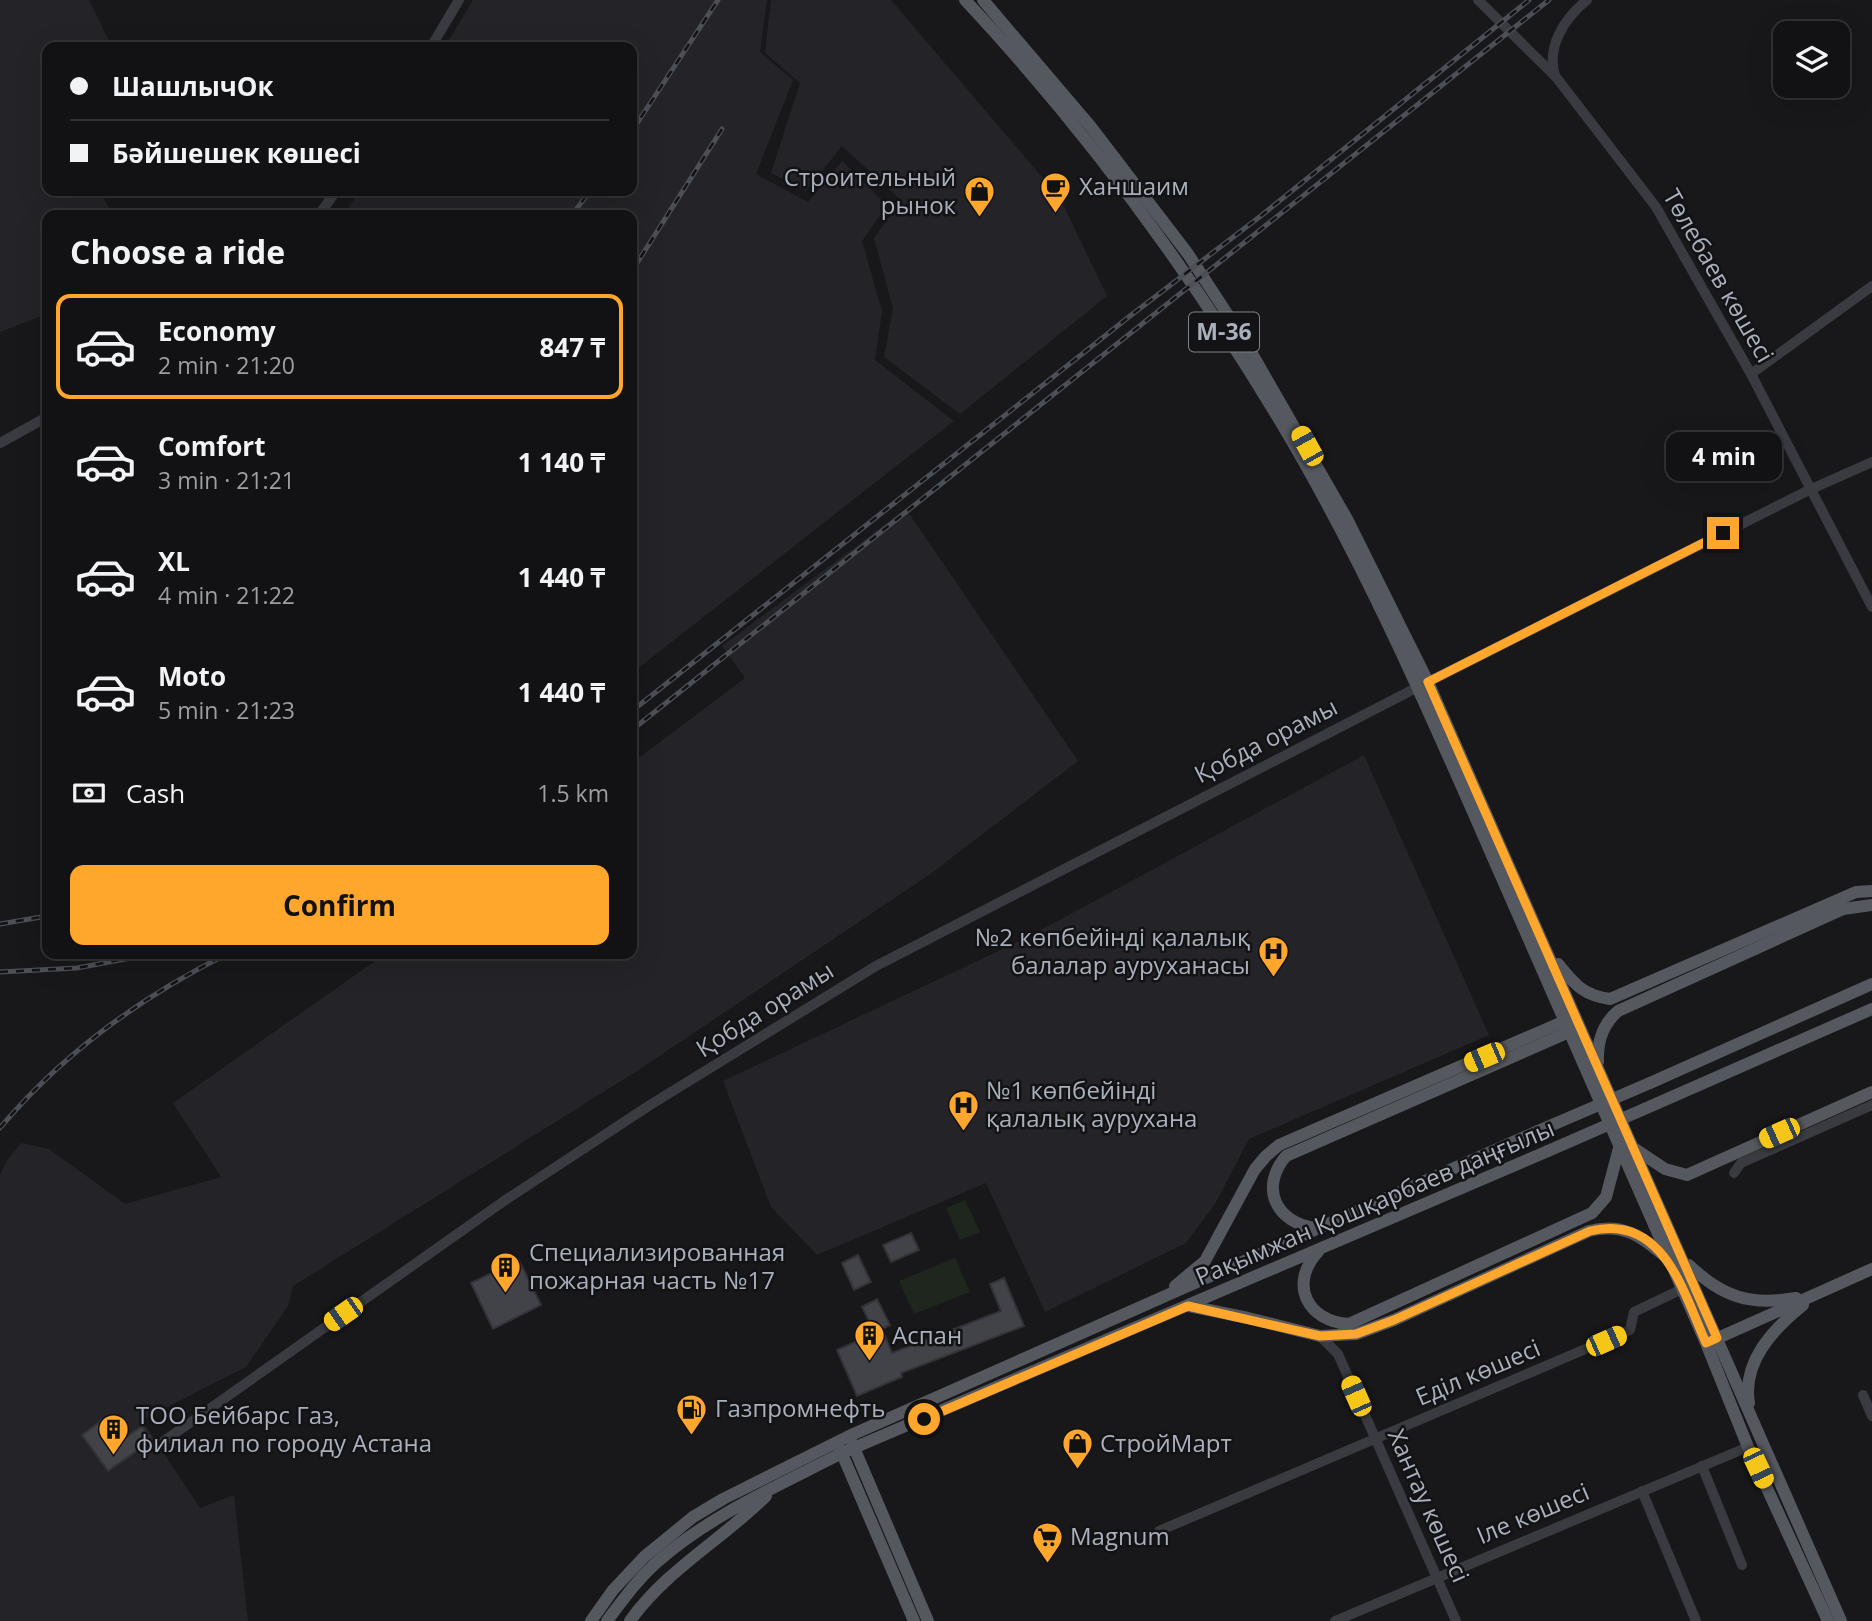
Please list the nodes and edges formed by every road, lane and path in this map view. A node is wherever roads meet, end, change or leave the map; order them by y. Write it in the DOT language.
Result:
graph roads {
  1 [pos="459,0"];
  2 [pos="965,0"];
  3 [pos="983,0"];
  4 [pos="1478,0"];
  5 [pos="1587,0"];
  6 [pos="434,42"];
  7 [pos="1556,77"];
  8 [pos="1872,286"];
  9 [pos="1751,374"];
  10 [pos="42,420"];
  11 [pos="0,443"];
  12 [pos="1872,462"];
  13 [pos="1809,490"];
  14 [pos="1872,607"];
  15 [pos="1423,685"];
  16 [pos="1872,891"];
  17 [pos="1872,905"];
  18 [pos="1548,951"];
  19 [pos="1872,984"];
  20 [pos="1872,1009"];
  21 [pos="1567,1027"];
  22 [pos="1602,1079"];
  23 [pos="1872,1092"];
  24 [pos="1872,1105"];
  25 [pos="1626,1147"];
  26 [pos="1734,1173"];
  27 [pos="1316,1228"];
  28 [pos="1328,1247"];
  29 [pos="1676,1260"];
  30 [pos="1872,1269"];
  31 [pos="1682,1289"];
  32 [pos="1823,1290"];
  33 [pos="1162,1297"];
  34 [pos="1188,1306"];
  35 [pos="1320,1336"];
  36 [pos="1711,1341"];
  37 [pos="1863,1395"];
  38 [pos="1872,1416"];
  39 [pos="1752,1419"];
  40 [pos="1375,1438"];
  41 [pos="164,1441"];
  42 [pos="846,1445"];
  43 [pos="1748,1447"];
  44 [pos="1702,1466"];
  45 [pos="776,1487"];
  46 [pos="1642,1491"];
  47 [pos="1159,1531"];
  48 [pos="1742,1566"];
  49 [pos="1436,1577"];
  50 [pos="590,1621"];
  51 [pos="607,1621"];
  52 [pos="630,1621"];
  53 [pos="914,1621"];
  54 [pos="928,1621"];
  55 [pos="1335,1621"];
  56 [pos="1456,1621"];
  57 [pos="1696,1621"];
  58 [pos="1828,1621"];
  59 [pos="1841,1621"];
  1 -- 6 [label="street"];
  2 -- 15 [label="main road, M-36"];
  3 -- 15 [label="main road, M-36"];
  4 -- 7 [label="street, Төлебаев көшесі"];
  5 -- 7 [label="street"];
  7 -- 9 [label="street, Төлебаев көшесі"];
  8 -- 9 [label="street"];
  9 -- 13 [label="street, Төлебаев көшесі"];
  10 -- 11 [label="street"];
  12 -- 13 [label="street, Қобда орамы"];
  13 -- 14 [label="street, Төлебаев көшесі"];
  13 -- 15 [label="street, Қобда орамы"];
  15 -- 18 [label="main road, M-36"];
  15 -- 21 [label="main road, M-36"];
  15 -- 41 [label="street, Қобда орамы"];
  16 -- 18 [label="main road"];
  17 -- 22 [label="main road"];
  18 -- 22 [label="main road, M-36"];
  19 -- 27 [label="main road, Рақымжан Қошқарбаев даңғылы, bridge"];
  20 -- 28 [label="main road, Рақымжан Қошқарбаев даңғылы, bridge"];
  21 -- 25 [label="main road, M-36"];
  21 -- 27 [label="main road"];
  21 -- 33 [label="main road"];
  22 -- 25 [label="main road, M-36"];
  23 -- 25 [label="main road"];
  24 -- 26 [label="street"];
  25 -- 28 [label="main road"];
  25 -- 29 [label="main road, M-36"];
  27 -- 33 [label="main road, Рақымжан Қошқарбаев даңғылы"];
  28 -- 34 [label="main road, Рақымжан Қошқарбаев даңғылы"];
  29 -- 31 [label="main road, M-36"];
  29 -- 32 [label="main road"];
  29 -- 35 [label="main road"];
  29 -- 36 [label="main road, M-36"];
  30 -- 32 [label="main road"];
  31 -- 36 [label="main road, M-36"];
  31 -- 40 [label="street, Еділ көшесі"];
  32 -- 36 [label="main road"];
  32 -- 39 [label="main road"];
  33 -- 42 [label="main road, Рақымжан Қошқарбаев даңғылы"];
  34 -- 35 [label="main road"];
  34 -- 42 [label="main road, Рақымжан Қошқарбаев даңғылы"];
  35 -- 40 [label="street, Хантау көшесі"];
  36 -- 39 [label="main road, M-36"];
  36 -- 43 [label="main road, M-36"];
  37 -- 38 [label="street"];
  39 -- 59 [label="main road, M-36"];
  40 -- 47 [label="street, Еділ көшесі"];
  40 -- 49 [label="street, Хантау көшесі"];
  42 -- 45 [label="main road, Рақымжан Қошқарбаев даңғылы"];
  42 -- 50 [label="main road, Рақымжан Қошқарбаев даңғылы"];
  42 -- 53 [label="main road"];
  42 -- 54 [label="main road"];
  43 -- 44 [label="street, Іле көшесі"];
  43 -- 58 [label="main road, M-36"];
  44 -- 46 [label="street, Іле көшесі"];
  44 -- 48 [label="street"];
  45 -- 51 [label="main road, Рақымжан Қошқарбаев даңғылы"];
  45 -- 52 [label="main road"];
  46 -- 49 [label="street, Іле көшесі"];
  46 -- 57 [label="street"];
  49 -- 55 [label="street, Іле көшесі"];
  49 -- 56 [label="street, Хантау көшесі"];
}
